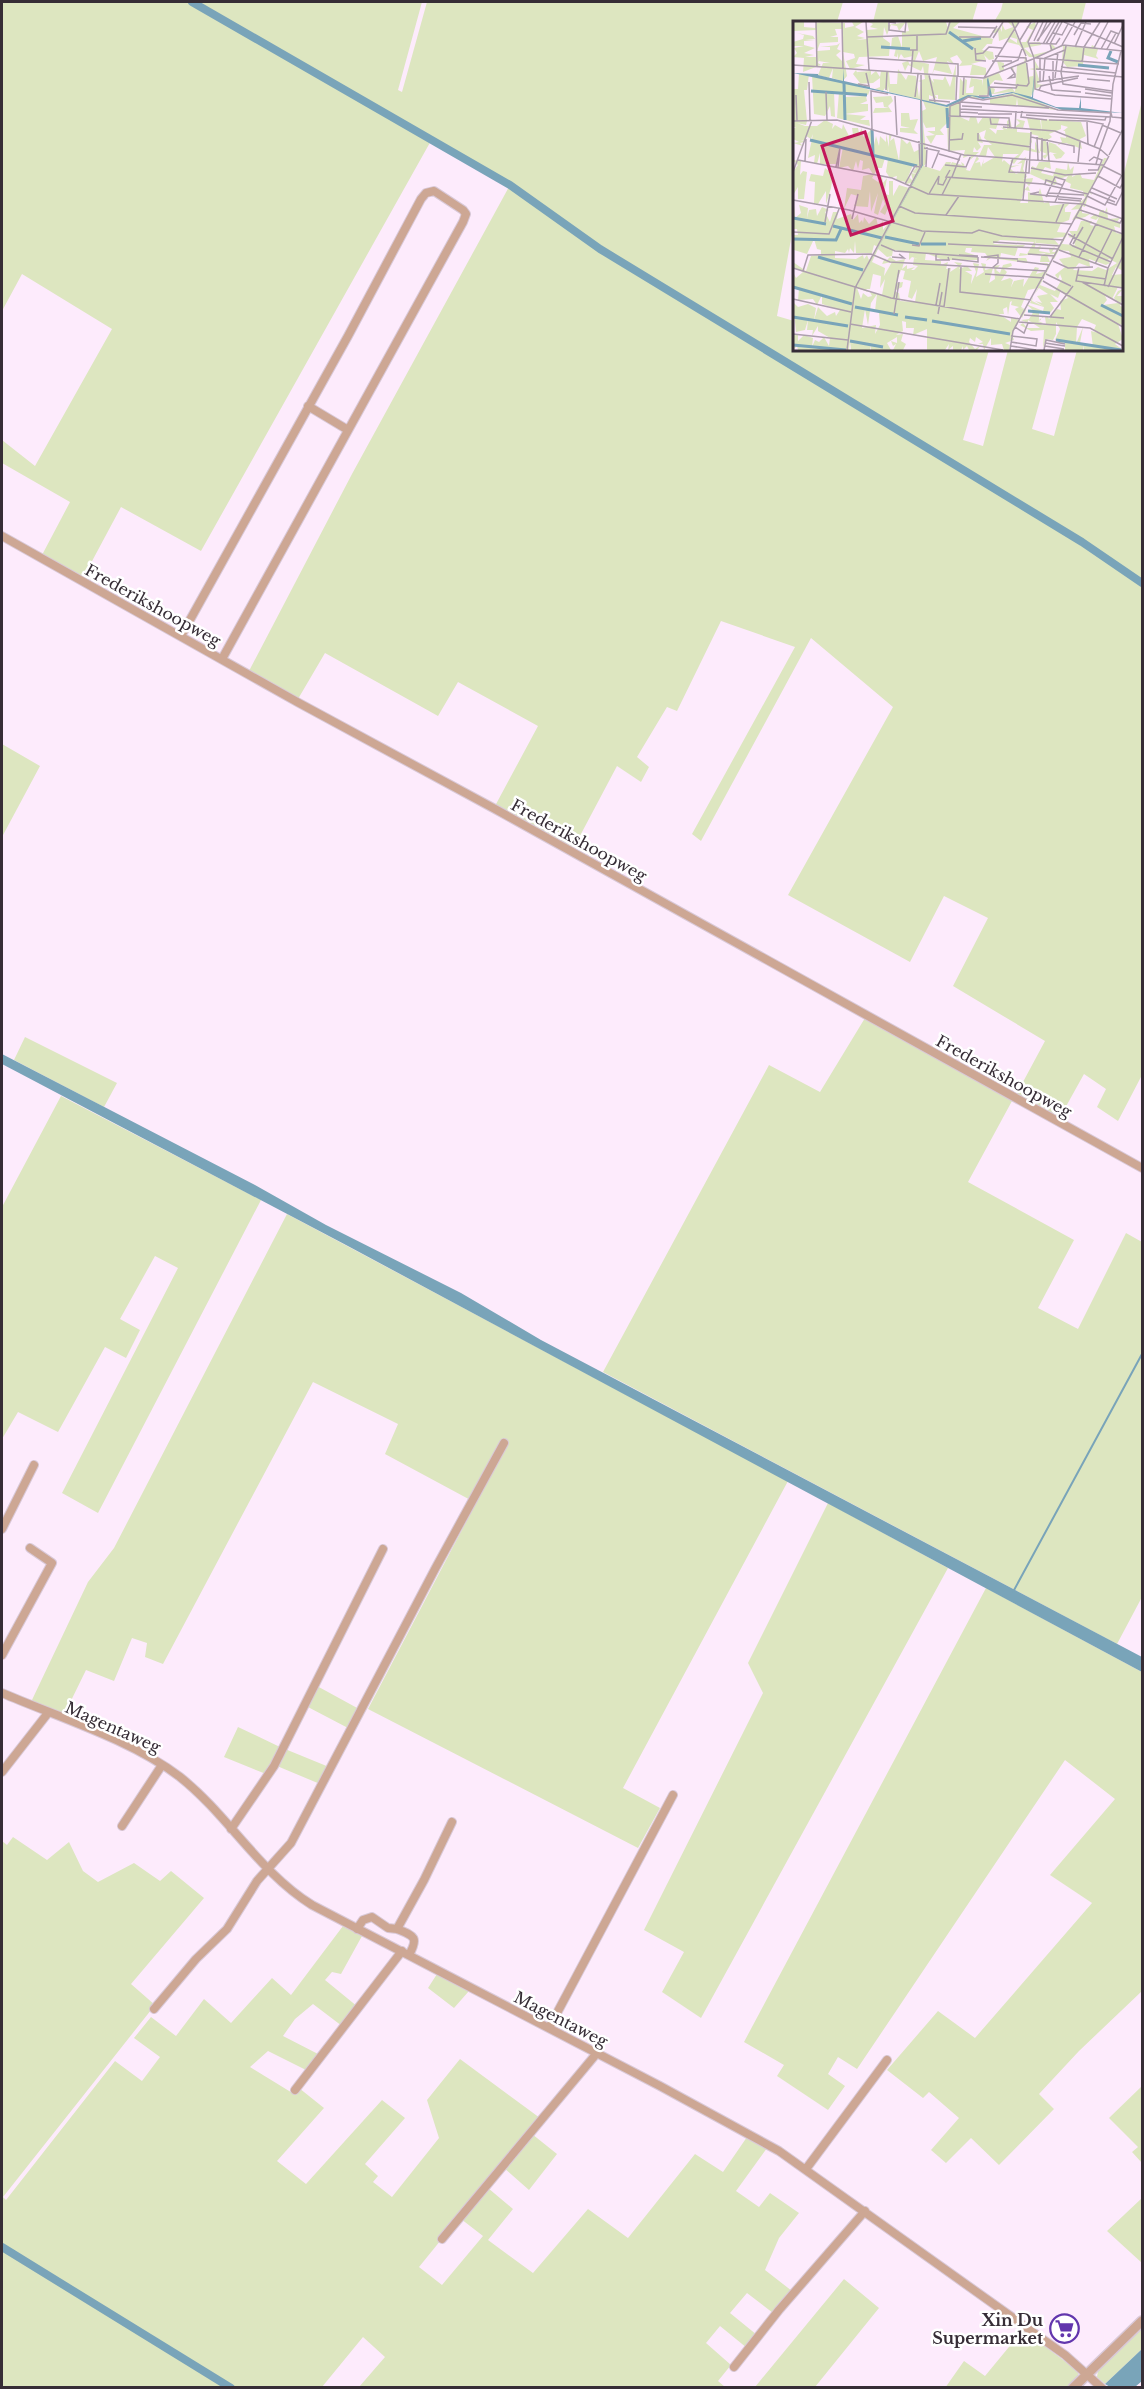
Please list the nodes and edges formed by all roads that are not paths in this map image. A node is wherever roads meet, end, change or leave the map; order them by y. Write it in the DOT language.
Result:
graph roads {
  1 [pos="308,406"];
  2 [pos="348,430"];
  3 [pos="2,536"];
  4 [pos="181,636"];
  5 [pos="222,659"];
  6 [pos="1143,1168"];
  7 [pos="504,1443"];
  8 [pos="34,1465"];
  9 [pos="2,1529"];
  10 [pos="30,1548"];
  11 [pos="383,1550"];
  12 [pos="2,1655"];
  13 [pos="2,1693"];
  14 [pos="48,1713"];
  15 [pos="162,1765"];
  16 [pos="2,1772"];
  17 [pos="673,1795"];
  18 [pos="452,1822"];
  19 [pos="122,1826"];
  20 [pos="231,1829"];
  21 [pos="268,1869"];
  22 [pos="357,1929"];
  23 [pos="397,1929"];
  24 [pos="406,1953"];
  25 [pos="154,2009"];
  26 [pos="549,2028"];
  27 [pos="597,2053"];
  28 [pos="887,2060"];
  29 [pos="295,2090"];
  30 [pos="806,2169"];
  31 [pos="865,2211"];
  32 [pos="442,2239"];
  33 [pos="1143,2321"];
  34 [pos="734,2367"];
  35 [pos="1087,2374"];
  36 [pos="1073,2388"];
  37 [pos="1102,2388"];
  1 -- 2 [label="street"];
  1 -- 2 [label="street"];
  1 -- 4 [label="street"];
  2 -- 5 [label="street"];
  3 -- 4 [label="street, Frederikshoopweg"];
  4 -- 5 [label="street, Frederikshoopweg"];
  5 -- 6 [label="street, Frederikshoopweg"];
  7 -- 21 [label="street"];
  8 -- 9 [label="street"];
  10 -- 12 [label="street"];
  11 -- 20 [label="street"];
  13 -- 14 [label="street, Magentaweg"];
  14 -- 15 [label="street, Magentaweg"];
  14 -- 16 [label="street"];
  15 -- 19 [label="street"];
  15 -- 20 [label="street, Magentaweg"];
  17 -- 26 [label="street"];
  18 -- 23 [label="street"];
  20 -- 21 [label="street, Magentaweg"];
  21 -- 22 [label="street, Magentaweg"];
  21 -- 25 [label="street"];
  22 -- 23 [label="street"];
  22 -- 24 [label="street, Magentaweg"];
  23 -- 24 [label="street"];
  24 -- 26 [label="street, Magentaweg"];
  24 -- 29 [label="street"];
  26 -- 27 [label="street, Magentaweg"];
  27 -- 30 [label="street, Magentaweg"];
  27 -- 32 [label="street"];
  28 -- 30 [label="street"];
  30 -- 31 [label="street, Magentaweg"];
  31 -- 34 [label="street"];
  31 -- 35 [label="street, Magentaweg"];
  33 -- 35 [label="street"];
  35 -- 36 [label="street"];
  35 -- 37 [label="street, Magentaweg"];
}
